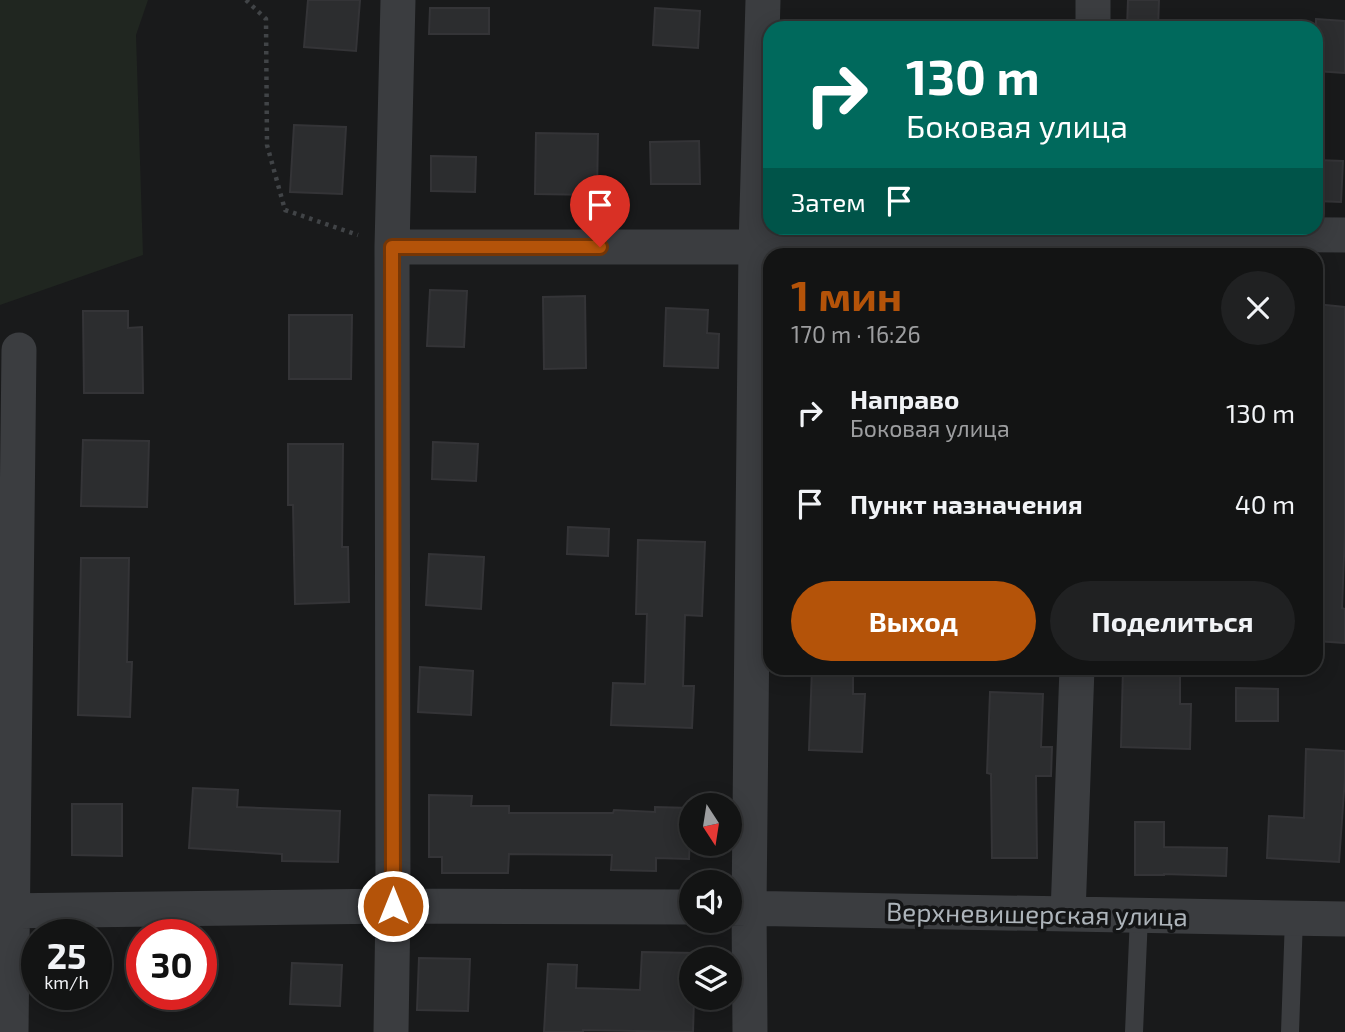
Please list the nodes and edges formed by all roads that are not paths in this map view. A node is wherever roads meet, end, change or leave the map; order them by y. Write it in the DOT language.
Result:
graph roads {
  1 [pos="398,0"];
  2 [pos="763,0"];
  3 [pos="1093,0"];
  4 [pos="1093,21"];
  5 [pos="1345,235"];
  6 [pos="1092,239"];
  7 [pos="392,247"];
  8 [pos="756,247"];
  9 [pos="19,350"];
  10 [pos="1077,675"];
  11 [pos="740,870"];
  12 [pos="393,906"];
  13 [pos="679,907"];
  14 [pos="742,908"];
  15 [pos="7,911"];
  16 [pos="1068,914"];
  17 [pos="1139,916"];
  18 [pos="1294,918"];
  19 [pos="1345,919"];
  20 [pos="741,933"];
  21 [pos="11,1032"];
  22 [pos="391,1032"];
  23 [pos="750,1032"];
  24 [pos="1134,1032"];
  25 [pos="1290,1032"];
  1 -- 7 [label="street"];
  2 -- 8 [label="street"];
  3 -- 4 [label="street"];
  5 -- 6 [label="street"];
  6 -- 8 [label="street"];
  7 -- 8 [label="street"];
  7 -- 12 [label="street"];
  8 -- 11 [label="street"];
  9 -- 15 [label="street"];
  10 -- 16 [label="street"];
  12 -- 13 [label="street"];
  12 -- 15 [label="street"];
  12 -- 22 [label="street"];
  14 -- 16 [label="street, Верхневишерская улица"];
  15 -- 21 [label="street"];
  16 -- 17 [label="street, Верхневишерская улица"];
  17 -- 18 [label="street, Верхневишерская улица"];
  17 -- 24 [label="lane"];
  18 -- 19 [label="street, Верхневишерская улица"];
  18 -- 25 [label="lane"];
  20 -- 23 [label="street"];
}
